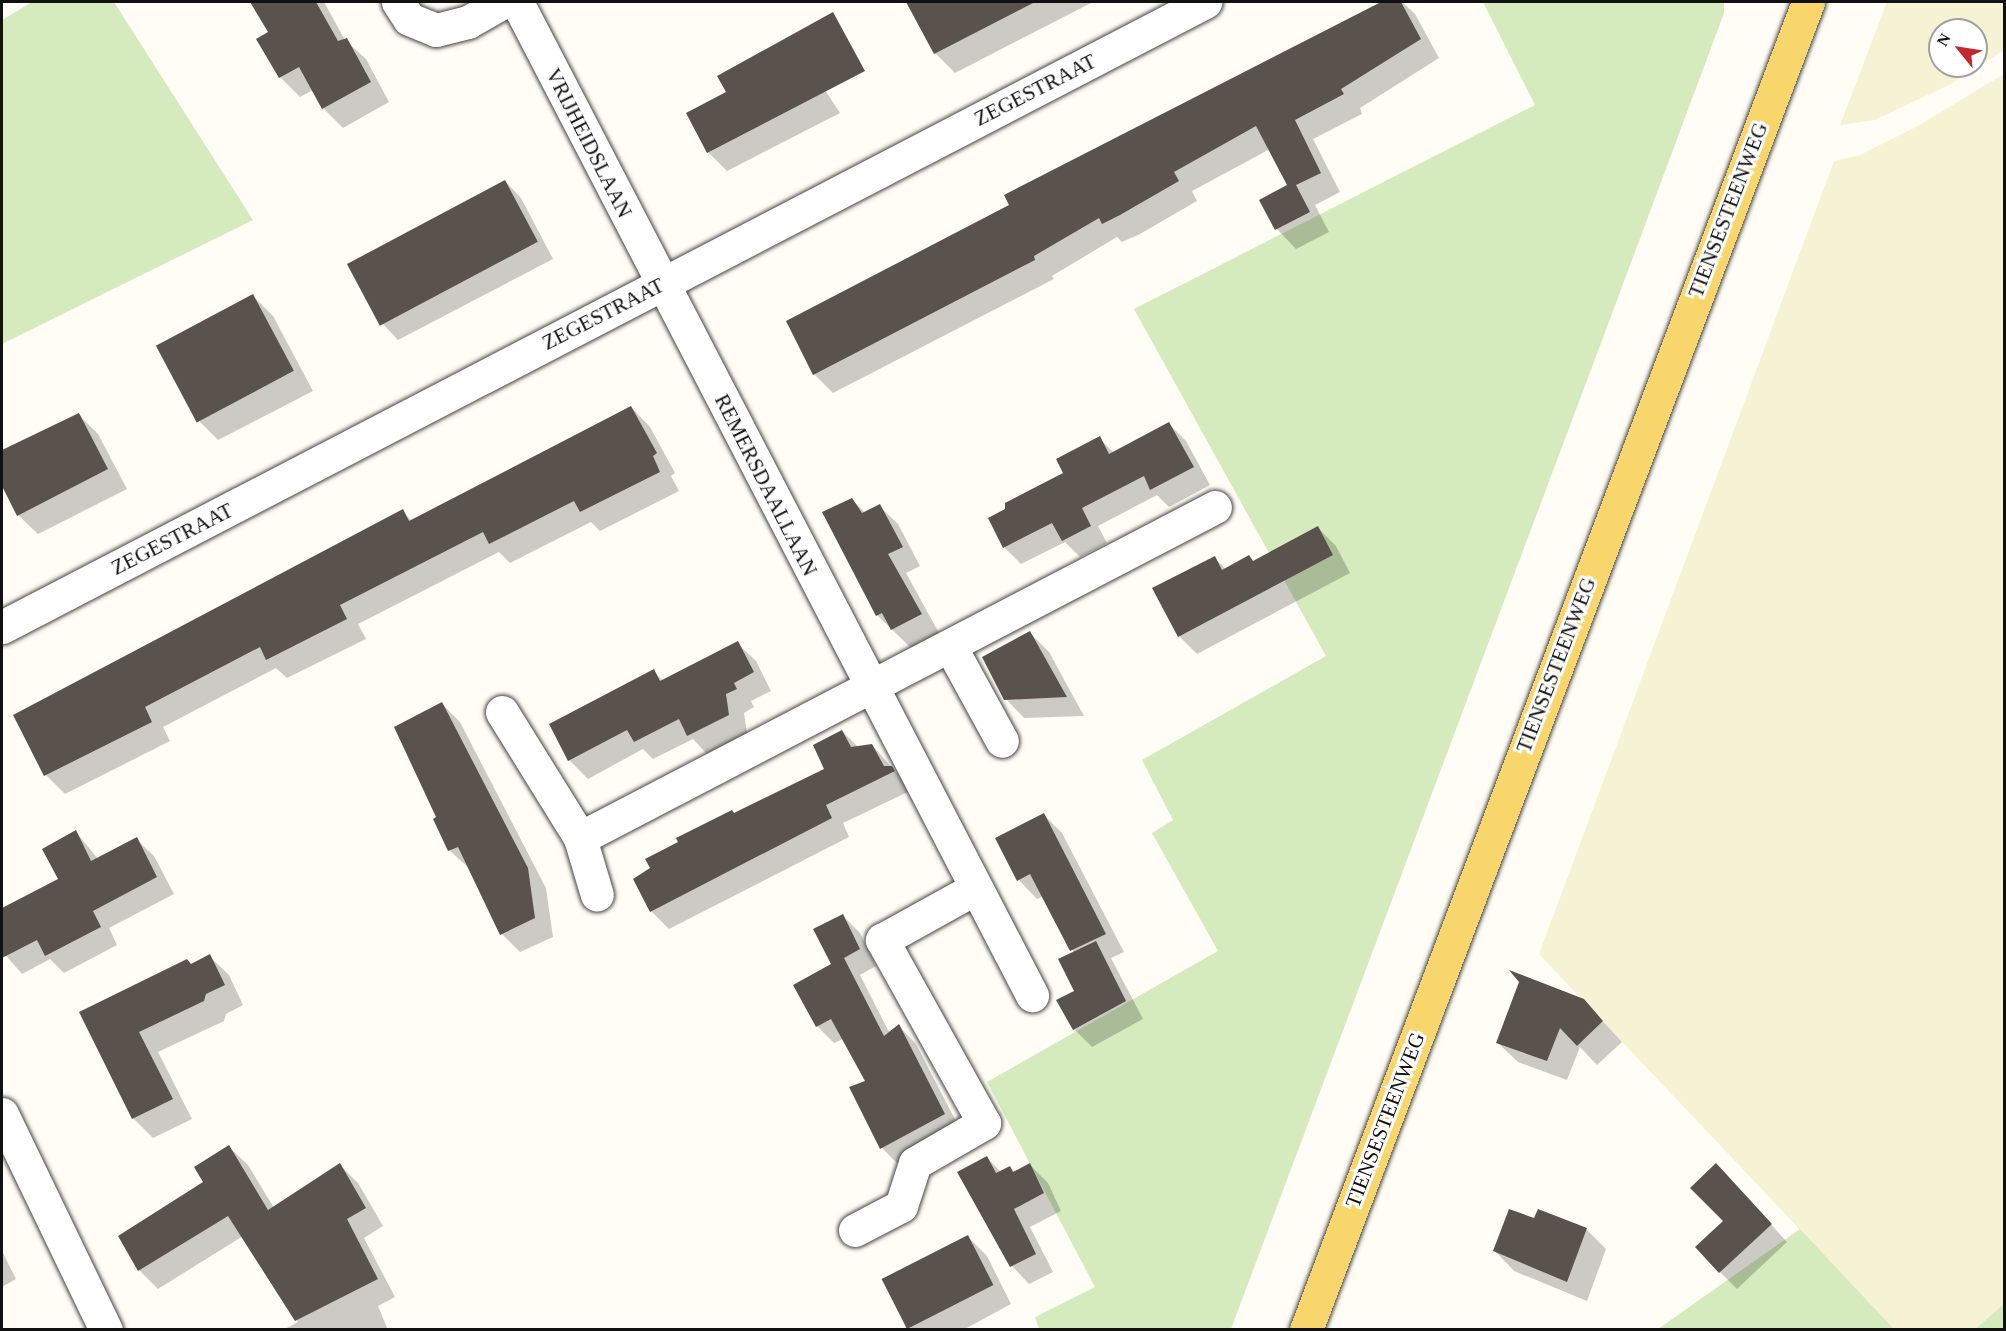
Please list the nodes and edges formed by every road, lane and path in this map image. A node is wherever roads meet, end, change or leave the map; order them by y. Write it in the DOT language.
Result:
graph roads {
  1 [pos="398,2"];
  2 [pos="503,2"];
  3 [pos="517,2"];
  4 [pos="1205,2"];
  5 [pos="1808,2"];
  6 [pos="662,284"];
  7 [pos="1215,507"];
  8 [pos="2,627"];
  9 [pos="950,646"];
  10 [pos="870,687"];
  11 [pos="502,712"];
  12 [pos="1002,741"];
  13 [pos="580,838"];
  14 [pos="976,888"];
  15 [pos="597,895"];
  16 [pos="1032,995"];
  17 [pos="2,1114"];
  18 [pos="855,1230"];
  19 [pos="106,1329"];
  20 [pos="1306,1329"];
  1 -- 2 [label="street"];
  3 -- 6 [label="street, VRIJHEIDSLAAN"];
  4 -- 6 [label="street, ZEGESTRAAT"];
  5 -- 20 [label="main road, TIENSESTEENWEG"];
  6 -- 8 [label="street, ZEGESTRAAT"];
  6 -- 10 [label="street, REMERSDAALLAAN"];
  7 -- 9 [label="street"];
  9 -- 10 [label="street"];
  9 -- 12 [label="street"];
  10 -- 13 [label="street"];
  10 -- 14 [label="street, REMERSDAALLAAN"];
  11 -- 13 [label="street"];
  13 -- 15 [label="street"];
  14 -- 16 [label="street, REMERSDAALLAAN"];
  14 -- 18 [label="street"];
  17 -- 19 [label="street"];
}
